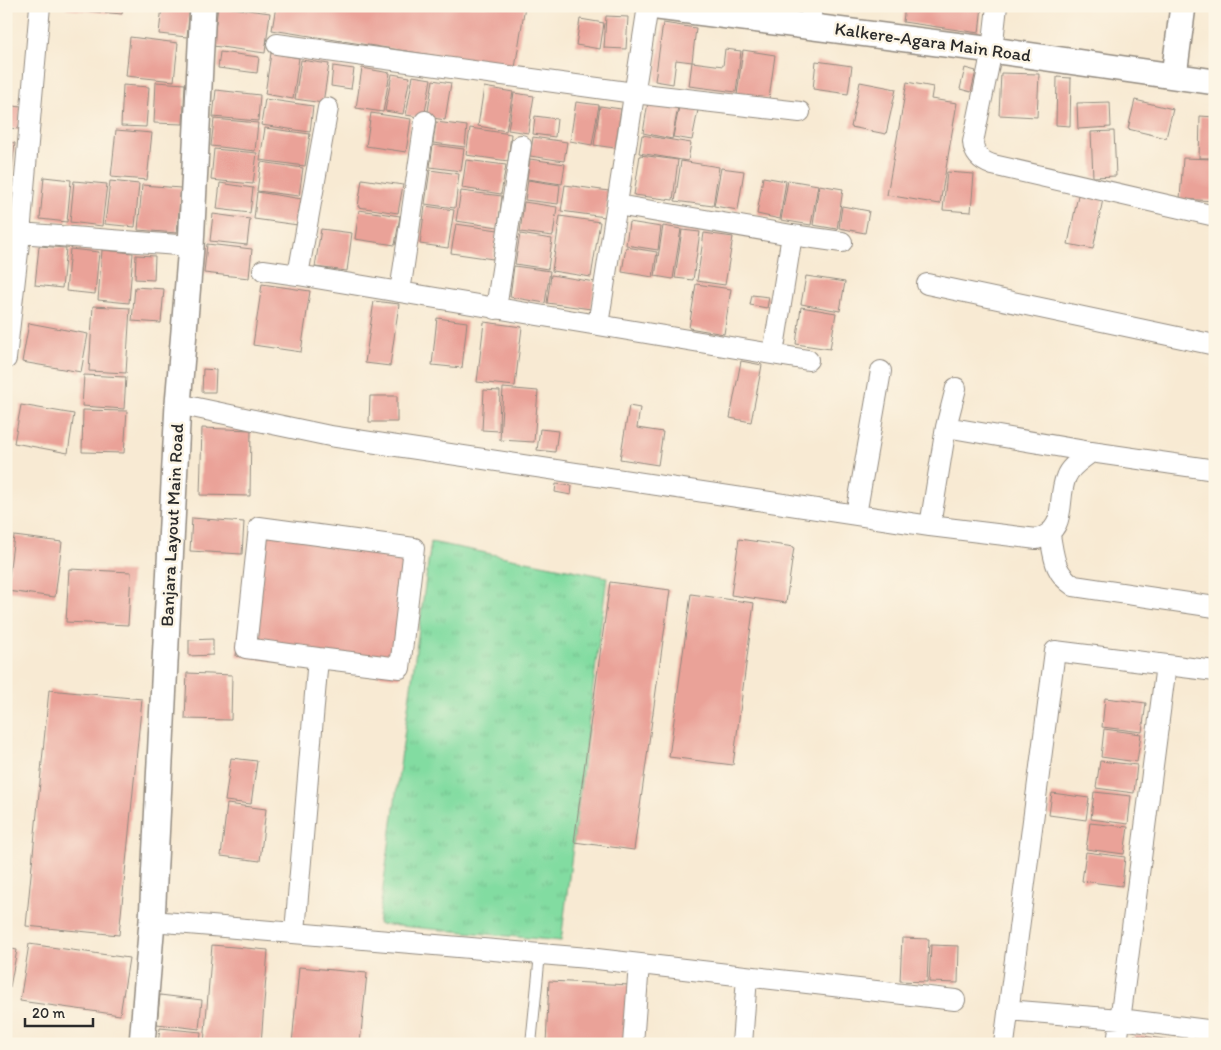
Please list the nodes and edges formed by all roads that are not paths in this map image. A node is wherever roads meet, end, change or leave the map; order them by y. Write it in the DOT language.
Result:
graph roads {
  1 [pos="40,6"];
  2 [pos="203,6"];
  3 [pos="649,6"];
  4 [pos="997,6"];
  5 [pos="1183,6"];
  6 [pos="811,16"];
  7 [pos="277,44"];
  8 [pos="992,50"];
  9 [pos="1174,75"];
  10 [pos="1215,82"];
  11 [pos="634,93"];
  12 [pos="328,108"];
  13 [pos="800,112"];
  14 [pos="425,121"];
  15 [pos="521,145"];
  16 [pos="617,205"];
  17 [pos="1215,216"];
  18 [pos="13,233"];
  19 [pos="792,235"];
  20 [pos="842,242"];
  21 [pos="191,246"];
  22 [pos="263,270"];
  23 [pos="298,275"];
  24 [pos="927,284"];
  25 [pos="400,292"];
  26 [pos="496,309"];
  27 [pos="598,325"];
  28 [pos="1215,346"];
  29 [pos="773,354"];
  30 [pos="6,359"];
  31 [pos="808,360"];
  32 [pos="881,370"];
  33 [pos="956,388"];
  34 [pos="178,404"];
  35 [pos="946,427"];
  36 [pos="1091,452"];
  37 [pos="1215,470"];
  38 [pos="856,515"];
  39 [pos="930,526"];
  40 [pos="1050,535"];
  41 [pos="1215,607"];
  42 [pos="318,658"];
  43 [pos="1166,664"];
  44 [pos="1215,670"];
  45 [pos="152,921"];
  46 [pos="295,932"];
  47 [pos="540,954"];
  48 [pos="639,964"];
  49 [pos="746,977"];
  50 [pos="955,1000"];
  51 [pos="1008,1010"];
  52 [pos="1120,1019"];
  53 [pos="1215,1031"];
  54 [pos="142,1044"];
  55 [pos="531,1044"];
  56 [pos="633,1044"];
  57 [pos="742,1044"];
  58 [pos="1004,1044"];
  59 [pos="1117,1044"];
  1 -- 18 [label="street"];
  2 -- 21 [label="street, Banjara Layout Main Road"];
  3 -- 6 [label="street, Kalkere-Agara Main Road"];
  3 -- 11 [label="street"];
  4 -- 8 [label="street"];
  5 -- 9 [label="street"];
  6 -- 8 [label="street, Kalkere-Agara Main Road"];
  7 -- 11 [label="street"];
  8 -- 9 [label="street, Kalkere-Agara Main Road"];
  8 -- 17 [label="street"];
  9 -- 10 [label="street, Kalkere-Agara Main Road"];
  11 -- 13 [label="street"];
  11 -- 16 [label="street"];
  12 -- 23 [label="street"];
  14 -- 25 [label="street"];
  15 -- 26 [label="street"];
  16 -- 19 [label="street"];
  16 -- 27 [label="street"];
  18 -- 21 [label="street"];
  18 -- 30 [label="street"];
  19 -- 20 [label="street"];
  19 -- 29 [label="street"];
  21 -- 34 [label="street, Banjara Layout Main Road"];
  22 -- 23 [label="street"];
  23 -- 25 [label="street"];
  24 -- 28 [label="street"];
  25 -- 26 [label="street"];
  26 -- 27 [label="street"];
  27 -- 29 [label="street"];
  29 -- 31 [label="street"];
  32 -- 38 [label="street"];
  33 -- 35 [label="street"];
  34 -- 38 [label="street"];
  34 -- 45 [label="street, Banjara Layout Main Road"];
  35 -- 36 [label="street"];
  35 -- 39 [label="street"];
  36 -- 37 [label="street"];
  36 -- 40 [label="street"];
  38 -- 39 [label="street"];
  39 -- 40 [label="street"];
  40 -- 41 [label="street"];
  42 -- 42 [label="street"];
  42 -- 46 [label="street"];
  43 -- 44 [label="street"];
  43 -- 51 [label="street"];
  43 -- 52 [label="street"];
  45 -- 46 [label="street"];
  45 -- 54 [label="street, Banjara Layout Main Road"];
  46 -- 47 [label="street"];
  47 -- 48 [label="street"];
  47 -- 55 [label="lane"];
  48 -- 49 [label="street"];
  48 -- 56 [label="street"];
  49 -- 50 [label="street"];
  49 -- 57 [label="street"];
  51 -- 52 [label="street"];
  51 -- 58 [label="street"];
  52 -- 53 [label="street"];
  52 -- 59 [label="street"];
}
